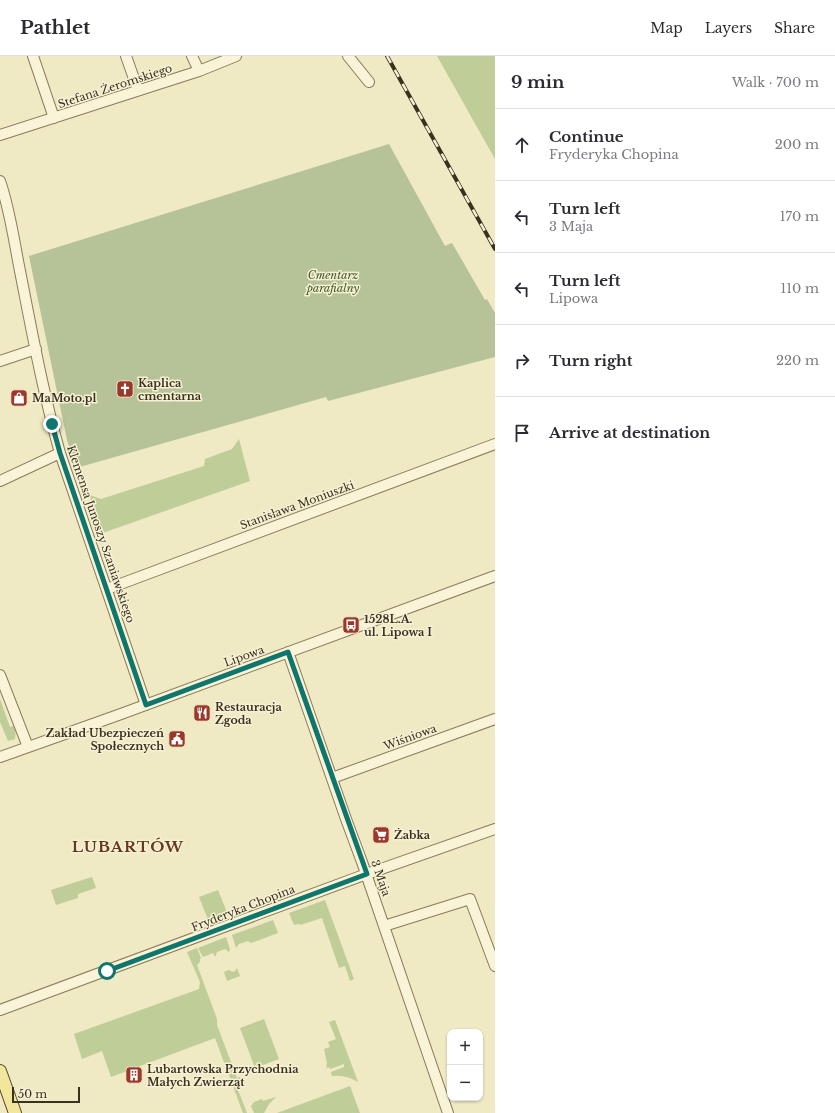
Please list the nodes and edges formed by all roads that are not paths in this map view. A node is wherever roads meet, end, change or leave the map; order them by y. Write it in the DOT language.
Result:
graph roads {
  1 [pos="33,56"];
  2 [pos="126,56"];
  3 [pos="192,56"];
  4 [pos="236,56"];
  5 [pos="348,56"];
  6 [pos="199,71"];
  7 [pos="369,82"];
  8 [pos="138,90"];
  9 [pos="54,118"];
  10 [pos="0,135"];
  11 [pos="0,181"];
  12 [pos="36,349"];
  13 [pos="0,361"];
  14 [pos="495,444"];
  15 [pos="60,453"];
  16 [pos="0,481"];
  17 [pos="495,576"];
  18 [pos="107,589"];
  19 [pos="288,652"];
  20 [pos="0,675"];
  21 [pos="146,705"];
  22 [pos="495,719"];
  23 [pos="28,747"];
  24 [pos="0,757"];
  25 [pos="332,778"];
  26 [pos="495,829"];
  27 [pos="367,874"];
  28 [pos="384,926"];
  29 [pos="495,966"];
  30 [pos="0,1010"];
  31 [pos="0,1071"];
  32 [pos="14,1113"];
  33 [pos="448,1113"];
  1 -- 9 [label="street"];
  2 -- 8 [label="street"];
  3 -- 6 [label="street"];
  4 -- 6 [label="street, Stefana Żeromskiego"];
  5 -- 7 [label="street"];
  6 -- 8 [label="street, Stefana Żeromskiego"];
  8 -- 9 [label="street, Stefana Żeromskiego"];
  9 -- 10 [label="street, Stefana Żeromskiego"];
  11 -- 12 [label="street, Klemensa Junoszy Szaniawskiego"];
  12 -- 13 [label="street"];
  12 -- 15 [label="street, Klemensa Junoszy Szaniawskiego"];
  14 -- 18 [label="street, Stanisława Moniuszki"];
  15 -- 16 [label="street"];
  15 -- 18 [label="street, Klemensa Junoszy Szaniawskiego"];
  17 -- 19 [label="street, Lipowa"];
  18 -- 21 [label="street, Klemensa Junoszy Szaniawskiego"];
  19 -- 21 [label="street, Lipowa"];
  19 -- 25 [label="street, 3 Maja"];
  20 -- 23 [label="street"];
  21 -- 23 [label="street, Lipowa"];
  22 -- 25 [label="street, Wiśniowa"];
  23 -- 24 [label="street, Lipowa"];
  25 -- 27 [label="street, 3 Maja"];
  26 -- 27 [label="street, Fryderyka Chopina"];
  27 -- 28 [label="street, 3 Maja"];
  27 -- 30 [label="street, Fryderyka Chopina"];
  28 -- 29 [label="street"];
  28 -- 33 [label="street, 3 Maja"];
  31 -- 32 [label="main road"];
}
